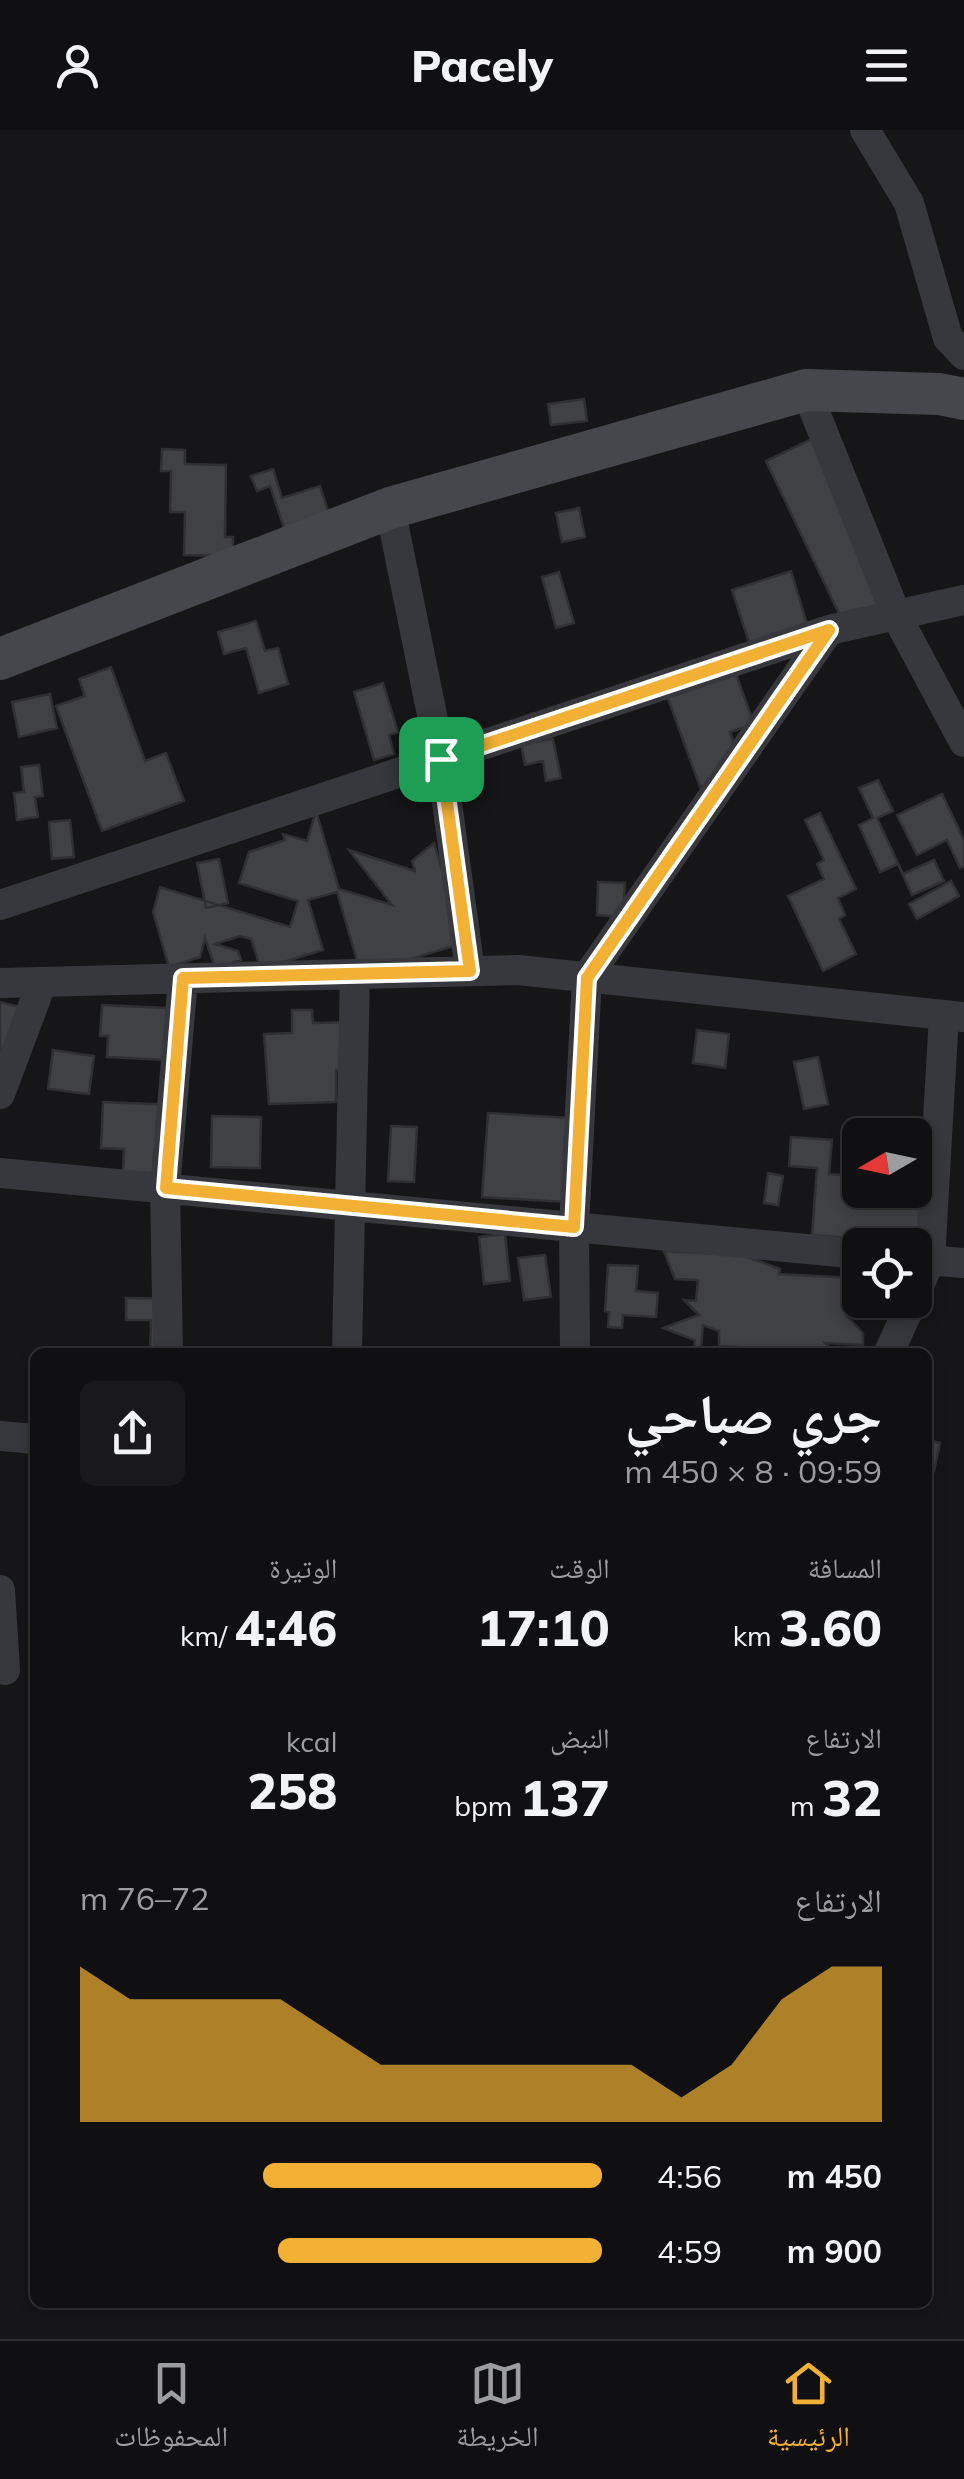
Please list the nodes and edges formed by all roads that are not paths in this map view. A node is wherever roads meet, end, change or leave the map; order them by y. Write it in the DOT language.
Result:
graph roads {
  1 [pos="864,130"];
  2 [pos="959,341"];
  3 [pos="806,390"];
  4 [pos="964,399"];
  5 [pos="390,508"];
  6 [pos="964,600"];
  7 [pos="898,617"];
  8 [pos="829,630"];
  9 [pos="0,659"];
  10 [pos="964,742"];
  11 [pos="441,759"];
  12 [pos="0,906"];
  13 [pos="470,971"];
  14 [pos="355,974"];
  15 [pos="183,978"];
  16 [pos="587,978"];
  17 [pos="42,982"];
  18 [pos="0,984"];
  19 [pos="954,1016"];
  20 [pos="0,1094"];
  21 [pos="0,1173"];
  22 [pos="166,1188"];
  23 [pos="348,1206"];
  24 [pos="574,1227"];
  25 [pos="927,1228"];
  26 [pos="842,1252"];
  27 [pos="932,1261"];
  28 [pos="964,1263"];
  29 [pos="905,1318"];
  30 [pos="168,1348"];
  31 [pos="347,1348"];
  32 [pos="575,1348"];
  33 [pos="892,1348"];
  34 [pos="0,1436"];
  35 [pos="30,1439"];
  36 [pos="0,1590"];
  37 [pos="5,1670"];
  1 -- 2 [label="street"];
  3 -- 4 [label="street"];
  3 -- 5 [label="street"];
  3 -- 7 [label="street"];
  5 -- 9 [label="street"];
  5 -- 11 [label="street"];
  6 -- 7 [label="street"];
  7 -- 8 [label="street"];
  7 -- 10 [label="street"];
  8 -- 11 [label="street"];
  8 -- 16 [label="street"];
  11 -- 12 [label="street"];
  11 -- 13 [label="street"];
  13 -- 14 [label="street"];
  13 -- 16 [label="street"];
  14 -- 15 [label="street"];
  14 -- 23 [label="street"];
  15 -- 17 [label="street"];
  15 -- 22 [label="street"];
  16 -- 19 [label="street"];
  16 -- 24 [label="street"];
  17 -- 18 [label="street"];
  17 -- 20 [label="street"];
  19 -- 25 [label="street"];
  21 -- 22 [label="street"];
  22 -- 23 [label="street"];
  22 -- 30 [label="street"];
  23 -- 24 [label="street"];
  23 -- 31 [label="street"];
  24 -- 26 [label="street"];
  24 -- 32 [label="street"];
  27 -- 28 [label="street"];
  29 -- 33 [label="street"];
  34 -- 35 [label="street"];
  36 -- 37 [label="street"];
}
